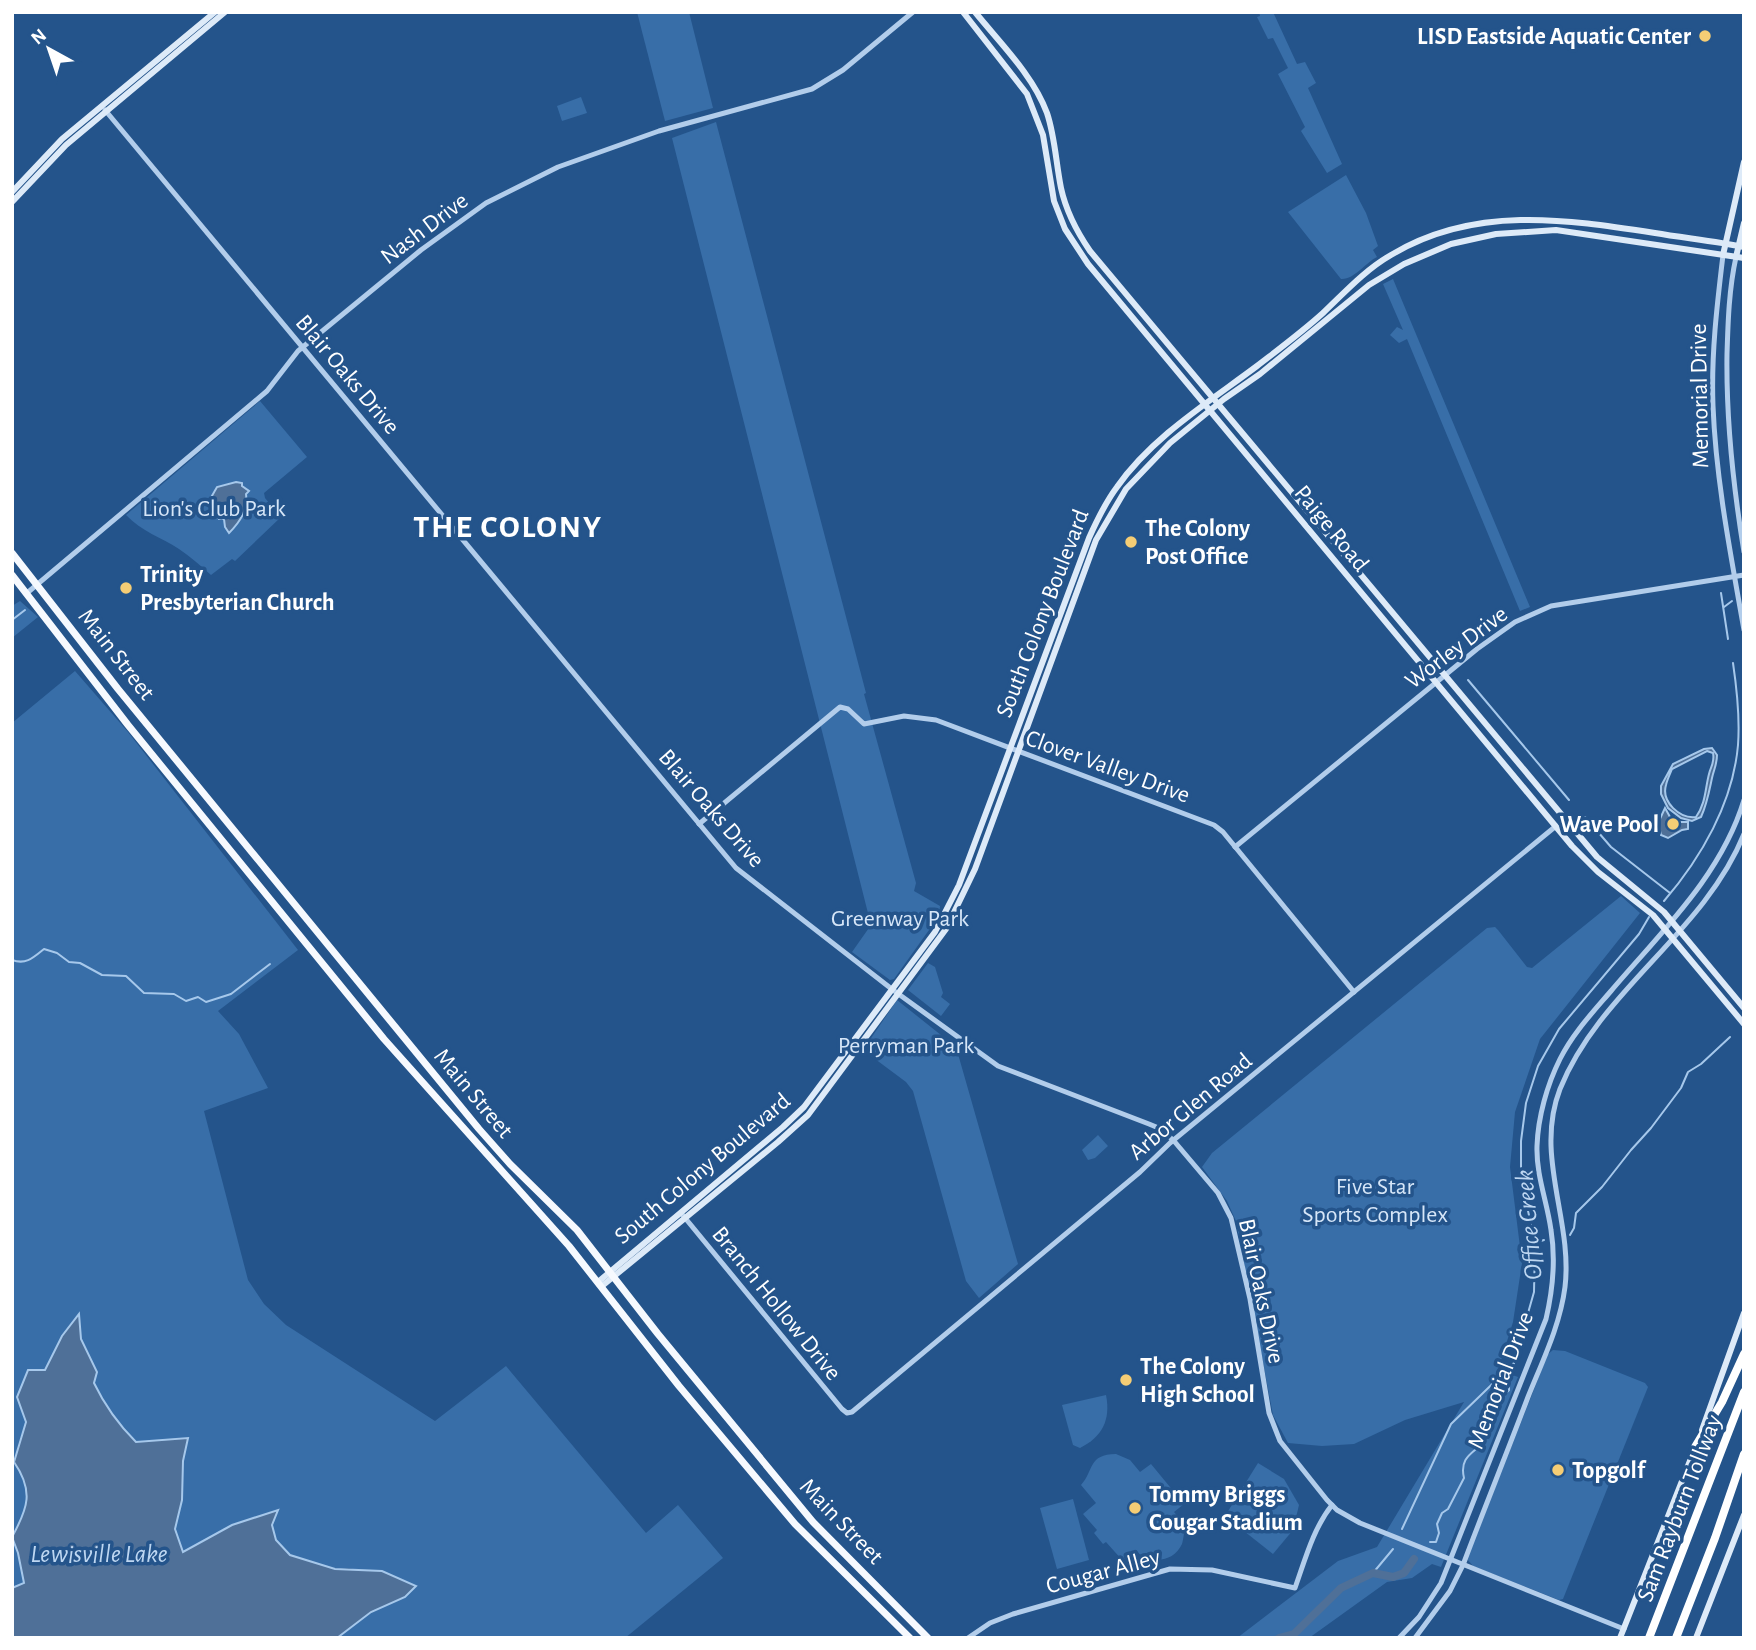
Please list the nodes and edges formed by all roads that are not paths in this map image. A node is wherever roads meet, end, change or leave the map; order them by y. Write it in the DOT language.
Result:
graph roads {
  1 [pos="215,12"];
  2 [pos="225,12"];
  3 [pos="913,12"];
  4 [pos="962,12"];
  5 [pos="975,12"];
  6 [pos="104,109"];
  7 [pos="1744,162"];
  8 [pos="12,192"];
  9 [pos="12,202"];
  10 [pos="1744,223"];
  11 [pos="1725,244"];
  12 [pos="1741,246"];
  13 [pos="1723,256"];
  14 [pos="1740,258"];
  15 [pos="1158,332"];
  16 [pos="1150,338"];
  17 [pos="1296,340"];
  18 [pos="302,347"];
  19 [pos="1257,365"];
  20 [pos="1268,368"];
  21 [pos="1213,398"];
  22 [pos="1205,404"];
  23 [pos="1218,404"];
  24 [pos="1210,411"];
  25 [pos="1261,455"];
  26 [pos="1254,463"];
  27 [pos="1136,471"];
  28 [pos="1119,499"];
  29 [pos="1108,500"];
  30 [pos="1744,552"];
  31 [pos="12,553"];
  32 [pos="12,575"];
  33 [pos="1744,575"];
  34 [pos="1734,576"];
  35 [pos="38,584"];
  36 [pos="27,593"];
  37 [pos="1060,626"];
  38 [pos="1744,630"];
  39 [pos="1445,676"];
  40 [pos="1437,682"];
  41 [pos="140,715"];
  42 [pos="128,725"];
  43 [pos="1014,749"];
  44 [pos="1744,800"];
  45 [pos="1742,814"];
  46 [pos="699,824"];
  47 [pos="1556,827"];
  48 [pos="1744,834"];
  49 [pos="1235,847"];
  50 [pos="1672,921"];
  51 [pos="1665,929"];
  52 [pos="1680,930"];
  53 [pos="1672,938"];
  54 [pos="896,992"];
  55 [pos="1354,992"];
  56 [pos="1743,1007"];
  57 [pos="1734,1013"];
  58 [pos="1744,1024"];
  59 [pos="1572,1038"];
  60 [pos="1583,1044"];
  61 [pos="776,1139"];
  62 [pos="1174,1141"];
  63 [pos="749,1156"];
  64 [pos="754,1162"];
  65 [pos="510,1164"];
  66 [pos="502,1173"];
  67 [pos="684,1216"];
  68 [pos="1563,1226"];
  69 [pos="1551,1229"];
  70 [pos="612,1275"];
  71 [pos="600,1284"];
  72 [pos="1744,1313"];
  73 [pos="1538,1341"];
  74 [pos="1549,1346"];
  75 [pos="1744,1354"];
  76 [pos="1744,1392"];
  77 [pos="848,1413"];
  78 [pos="737,1431"];
  79 [pos="726,1440"];
  80 [pos="1695,1447"];
  81 [pos="1744,1454"];
  82 [pos="1489,1465"];
  83 [pos="1500,1469"];
  84 [pos="1332,1505"];
  85 [pos="1744,1515"];
  86 [pos="1452,1560"];
  87 [pos="1463,1565"];
  88 [pos="1624,1629"];
  89 [pos="1405,1632"];
  90 [pos="910,1638"];
  91 [pos="928,1638"];
  92 [pos="968,1638"];
  93 [pos="1399,1638"];
  94 [pos="1410,1638"];
  95 [pos="1415,1638"];
  96 [pos="1620,1638"];
  97 [pos="1648,1638"];
  98 [pos="1676,1638"];
  99 [pos="1696,1638"];
  1 -- 6 [label="main road"];
  2 -- 6 [label="main road"];
  3 -- 18 [label="street, Nash Drive"];
  4 -- 16 [label="main road, Paige Road"];
  5 -- 15 [label="main road, Paige Road"];
  6 -- 8 [label="main road"];
  6 -- 9 [label="main road"];
  6 -- 18 [label="street, Blair Oaks Drive"];
  7 -- 11 [label="main road, Memorial Drive"];
  10 -- 12 [label="main road, Memorial Drive"];
  11 -- 12 [label="main road, South Colony Boulevard"];
  11 -- 13 [label="main road, Memorial Drive"];
  11 -- 17 [label="main road, South Colony Boulevard"];
  12 -- 14 [label="main road, Memorial Drive"];
  13 -- 14 [label="main road, South Colony Boulevard"];
  13 -- 17 [label="main road, South Colony Boulevard"];
  13 -- 34 [label="street, Memorial Drive"];
  14 -- 30 [label="street, Memorial Drive"];
  15 -- 16 [label="main road"];
  15 -- 21 [label="main road, Paige Road"];
  16 -- 22 [label="main road, Paige Road"];
  17 -- 19 [label="main road, South Colony Boulevard"];
  17 -- 20 [label="main road, South Colony Boulevard"];
  18 -- 35 [label="street, Nash Drive"];
  18 -- 46 [label="street, Blair Oaks Drive"];
  19 -- 20 [label="main road"];
  19 -- 21 [label="main road, South Colony Boulevard"];
  20 -- 23 [label="main road, South Colony Boulevard"];
  21 -- 22 [label="main road, South Colony Boulevard"];
  21 -- 23 [label="main road, Paige Road"];
  22 -- 24 [label="main road, Paige Road"];
  22 -- 27 [label="main road, South Colony Boulevard"];
  23 -- 24 [label="main road, South Colony Boulevard"];
  23 -- 25 [label="main road, Paige Road"];
  24 -- 26 [label="main road, Paige Road"];
  24 -- 27 [label="main road, South Colony Boulevard"];
  25 -- 26 [label="main road"];
  25 -- 39 [label="main road, Paige Road"];
  26 -- 40 [label="main road, Paige Road"];
  27 -- 28 [label="main road, South Colony Boulevard"];
  27 -- 29 [label="main road, South Colony Boulevard"];
  28 -- 29 [label="main road"];
  28 -- 37 [label="main road, South Colony Boulevard"];
  29 -- 37 [label="main road, South Colony Boulevard"];
  31 -- 35 [label="main road, Main Street"];
  32 -- 36 [label="main road, Main Street"];
  33 -- 34 [label="street, Worley Drive"];
  34 -- 38 [label="street, Memorial Drive"];
  34 -- 39 [label="street, Worley Drive"];
  35 -- 36 [label="street, Nash Drive"];
  35 -- 41 [label="main road, Main Street"];
  36 -- 42 [label="main road, Main Street"];
  37 -- 43 [label="main road, South Colony Boulevard"];
  39 -- 40 [label="street, Worley Drive"];
  39 -- 50 [label="main road, Paige Road"];
  40 -- 47 [label="main road, Paige Road"];
  40 -- 49 [label="street, Worley Drive"];
  41 -- 42 [label="main road"];
  41 -- 65 [label="main road, Main Street"];
  42 -- 66 [label="main road, Main Street"];
  43 -- 46 [label="street, Clover Valley Drive"];
  43 -- 49 [label="street, Clover Valley Drive"];
  43 -- 54 [label="main road, South Colony Boulevard"];
  44 -- 45 [label="street, Memorial Drive"];
  45 -- 50 [label="street, Memorial Drive"];
  46 -- 54 [label="street, Blair Oaks Drive"];
  47 -- 51 [label="main road, Paige Road"];
  47 -- 55 [label="street, Arbor Glen Road"];
  48 -- 52 [label="street, Memorial Drive"];
  49 -- 55 [label="street, Clover Valley Drive"];
  50 -- 51 [label="street, Memorial Drive"];
  50 -- 52 [label="main road, Paige Road"];
  51 -- 53 [label="main road, Paige Road"];
  51 -- 59 [label="street, Memorial Drive"];
  52 -- 53 [label="street, Memorial Drive"];
  52 -- 56 [label="main road, Paige Road"];
  53 -- 57 [label="main road, Paige Road"];
  53 -- 60 [label="street, Memorial Drive"];
  54 -- 61 [label="main road, South Colony Boulevard"];
  54 -- 62 [label="street, Blair Oaks Drive"];
  55 -- 62 [label="street, Arbor Glen Road"];
  56 -- 57 [label="main road"];
  57 -- 58 [label="main road, Paige Road"];
  59 -- 60 [label="street"];
  59 -- 69 [label="street, Memorial Drive"];
  60 -- 68 [label="street, Memorial Drive"];
  61 -- 63 [label="main road, South Colony Boulevard"];
  61 -- 64 [label="main road, South Colony Boulevard"];
  62 -- 77 [label="street, Arbor Glen Road"];
  62 -- 84 [label="street, Blair Oaks Drive"];
  63 -- 64 [label="main road"];
  63 -- 67 [label="main road, South Colony Boulevard"];
  64 -- 67 [label="main road, South Colony Boulevard"];
  65 -- 66 [label="main road"];
  65 -- 70 [label="main road, Main Street"];
  66 -- 71 [label="main road, Main Street"];
  67 -- 70 [label="main road, South Colony Boulevard"];
  67 -- 77 [label="street, Branch Hollow Drive"];
  68 -- 69 [label="street"];
  68 -- 74 [label="street, Memorial Drive"];
  69 -- 73 [label="street, Memorial Drive"];
  70 -- 71 [label="main road, South Colony Boulevard"];
  70 -- 78 [label="main road, Main Street"];
  71 -- 79 [label="main road, Main Street"];
  72 -- 80 [label="main road"];
  73 -- 74 [label="street"];
  73 -- 82 [label="street, Memorial Drive"];
  74 -- 83 [label="street, Memorial Drive"];
  75 -- 80 [label="highway"];
  76 -- 97 [label="highway, Sam Rayburn Tollway"];
  78 -- 79 [label="main road"];
  78 -- 91 [label="main road, Main Street"];
  79 -- 90 [label="main road, Main Street"];
  80 -- 88 [label="main road"];
  81 -- 98 [label="highway, Sam Rayburn Tollway"];
  82 -- 83 [label="street"];
  82 -- 86 [label="street, Memorial Drive"];
  83 -- 87 [label="street, Memorial Drive"];
  84 -- 86 [label="street, Blair Oaks Drive"];
  84 -- 92 [label="street, Cougar Alley"];
  85 -- 99 [label="main road"];
  86 -- 87 [label="street, Blair Oaks Drive"];
  86 -- 89 [label="street, Memorial Drive"];
  87 -- 88 [label="street, Blair Oaks Drive"];
  87 -- 95 [label="street, Memorial Drive"];
  88 -- 96 [label="main road"];
  89 -- 93 [label="street, Memorial Drive"];
  89 -- 94 [label="street"];
}
